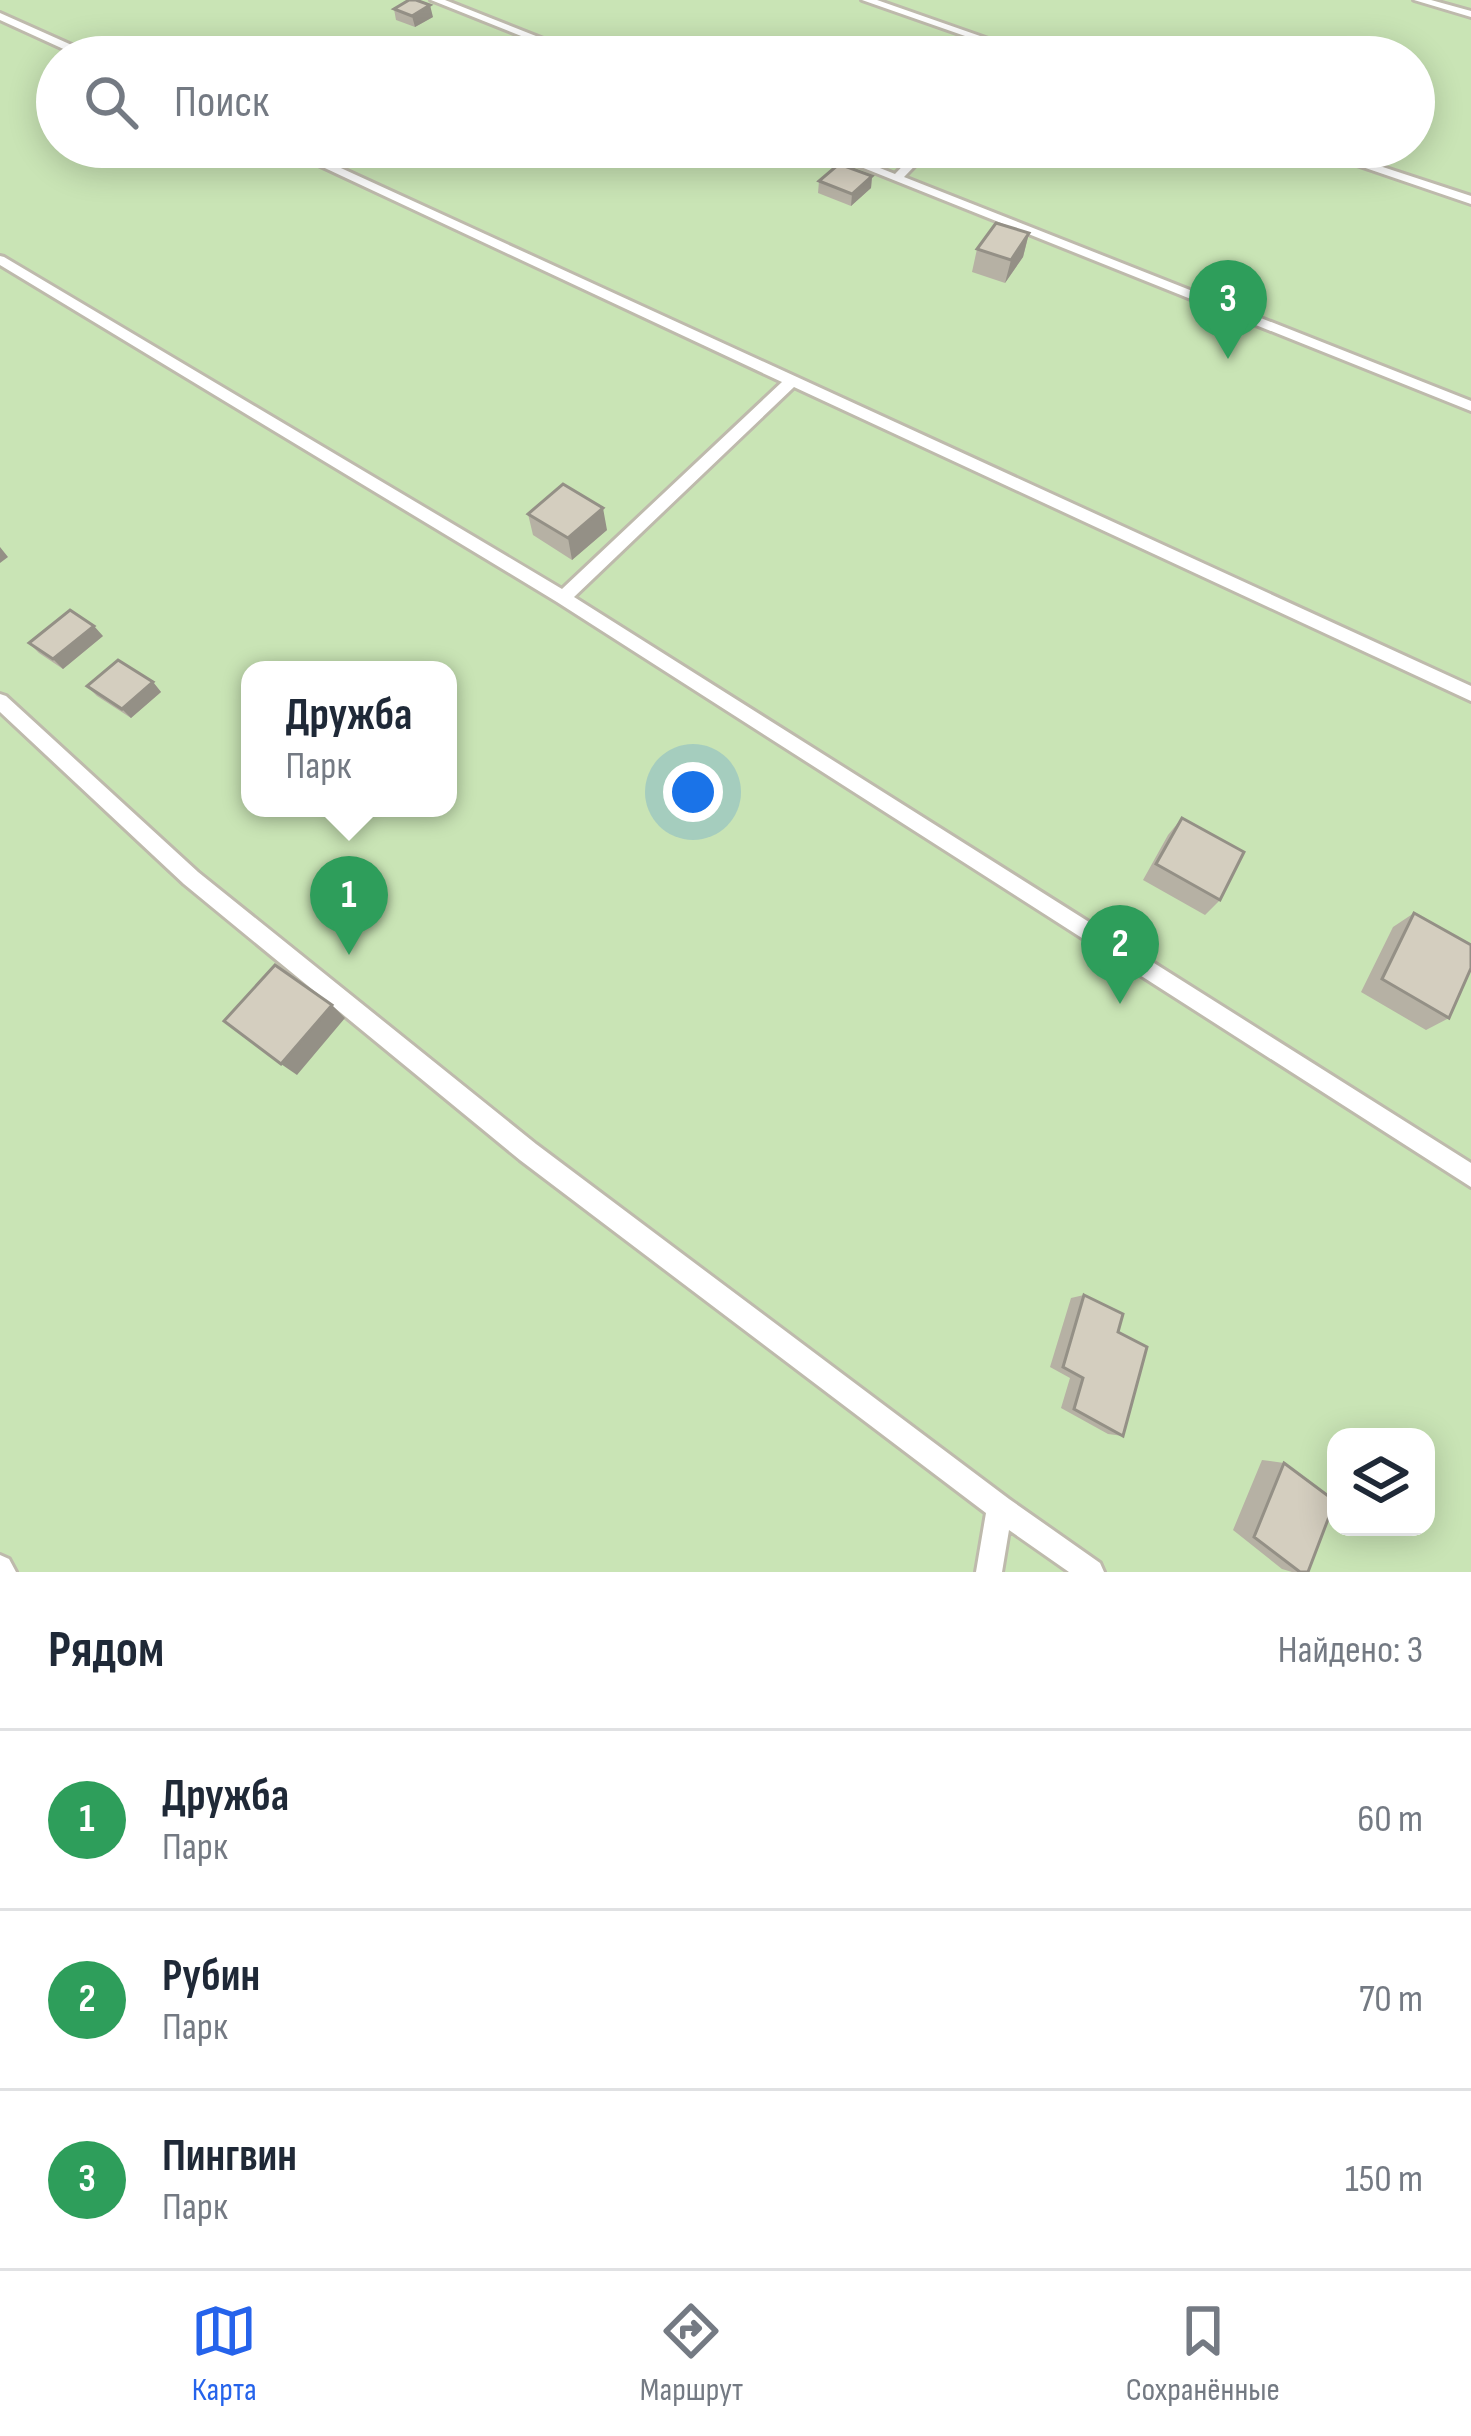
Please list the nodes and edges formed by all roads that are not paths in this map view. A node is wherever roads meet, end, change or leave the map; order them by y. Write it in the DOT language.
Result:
graph roads {
  1 [pos="436,0"];
  2 [pos="867,0"];
  3 [pos="1419,0"];
  4 [pos="1471,14"];
  5 [pos="0,16"];
  6 [pos="44,36"];
  7 [pos="529,36"];
  8 [pos="966,36"];
  9 [pos="332,168"];
  10 [pos="871,168"];
  11 [pos="907,168"];
  12 [pos="1374,168"];
  13 [pos="897,178"];
  14 [pos="1471,200"];
  15 [pos="0,260"];
  16 [pos="794,380"];
  17 [pos="1471,406"];
  18 [pos="563,598"];
  19 [pos="1471,694"];
  20 [pos="0,701"];
  21 [pos="1471,1176"];
  22 [pos="1000,1508"];
  23 [pos="989,1572"];
  24 [pos="1091,1572"];
  1 -- 7 [label="lane"];
  2 -- 8 [label="lane"];
  3 -- 4 [label="lane"];
  5 -- 6 [label="lane"];
  9 -- 16 [label="lane"];
  10 -- 13 [label="lane"];
  11 -- 13 [label="lane"];
  12 -- 14 [label="lane"];
  13 -- 17 [label="lane"];
  15 -- 18 [label="lane"];
  16 -- 18 [label="lane"];
  16 -- 19 [label="lane"];
  18 -- 21 [label="lane"];
  20 -- 22 [label="lane"];
  22 -- 23 [label="lane"];
  22 -- 24 [label="lane"];
}
